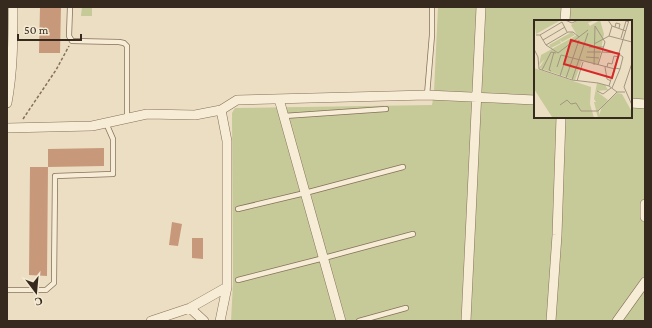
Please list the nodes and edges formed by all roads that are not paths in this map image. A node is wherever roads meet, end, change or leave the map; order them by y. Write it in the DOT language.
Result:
graph roads {
  1 [pos="13,7"];
  2 [pos="70,7"];
  3 [pos="432,7"];
  4 [pos="481,7"];
  5 [pos="566,7"];
  6 [pos="565,20"];
  7 [pos="427,95"];
  8 [pos="476,98"];
  9 [pos="279,99"];
  10 [pos="534,100"];
  11 [pos="7,103"];
  12 [pos="632,103"];
  13 [pos="645,104"];
  14 [pos="386,109"];
  15 [pos="221,110"];
  16 [pos="284,116"];
  17 [pos="128,118"];
  18 [pos="561,118"];
  19 [pos="106,123"];
  20 [pos="7,128"];
  21 [pos="403,167"];
  22 [pos="305,193"];
  23 [pos="645,204"];
  24 [pos="238,209"];
  25 [pos="645,217"];
  26 [pos="413,234"];
  27 [pos="324,258"];
  28 [pos="238,280"];
  29 [pos="645,282"];
  30 [pos="227,287"];
  31 [pos="7,290"];
  32 [pos="190,308"];
  33 [pos="406,308"];
  34 [pos="151,321"];
  35 [pos="204,321"];
  36 [pos="220,321"];
  37 [pos="341,321"];
  38 [pos="359,321"];
  39 [pos="466,321"];
  40 [pos="551,321"];
  41 [pos="617,321"];
  1 -- 11 [label="street"];
  2 -- 17 [label="lane"];
  3 -- 7 [label="lane"];
  4 -- 8 [label="street"];
  5 -- 6 [label="street"];
  7 -- 8 [label="street"];
  7 -- 9 [label="street"];
  8 -- 10 [label="street"];
  8 -- 39 [label="street"];
  9 -- 15 [label="street"];
  9 -- 16 [label="street"];
  12 -- 13 [label="street"];
  14 -- 16 [label="lane"];
  15 -- 17 [label="street"];
  15 -- 30 [label="street"];
  16 -- 22 [label="street"];
  17 -- 19 [label="street"];
  18 -- 40 [label="street"];
  19 -- 20 [label="street"];
  19 -- 31 [label="lane"];
  21 -- 22 [label="lane"];
  22 -- 24 [label="lane"];
  22 -- 27 [label="street"];
  23 -- 25 [label="street"];
  26 -- 27 [label="lane"];
  27 -- 28 [label="lane"];
  27 -- 37 [label="street"];
  29 -- 41 [label="street"];
  30 -- 32 [label="street"];
  30 -- 36 [label="street"];
  32 -- 34 [label="street"];
  32 -- 35 [label="street"];
  33 -- 38 [label="lane"];
}
